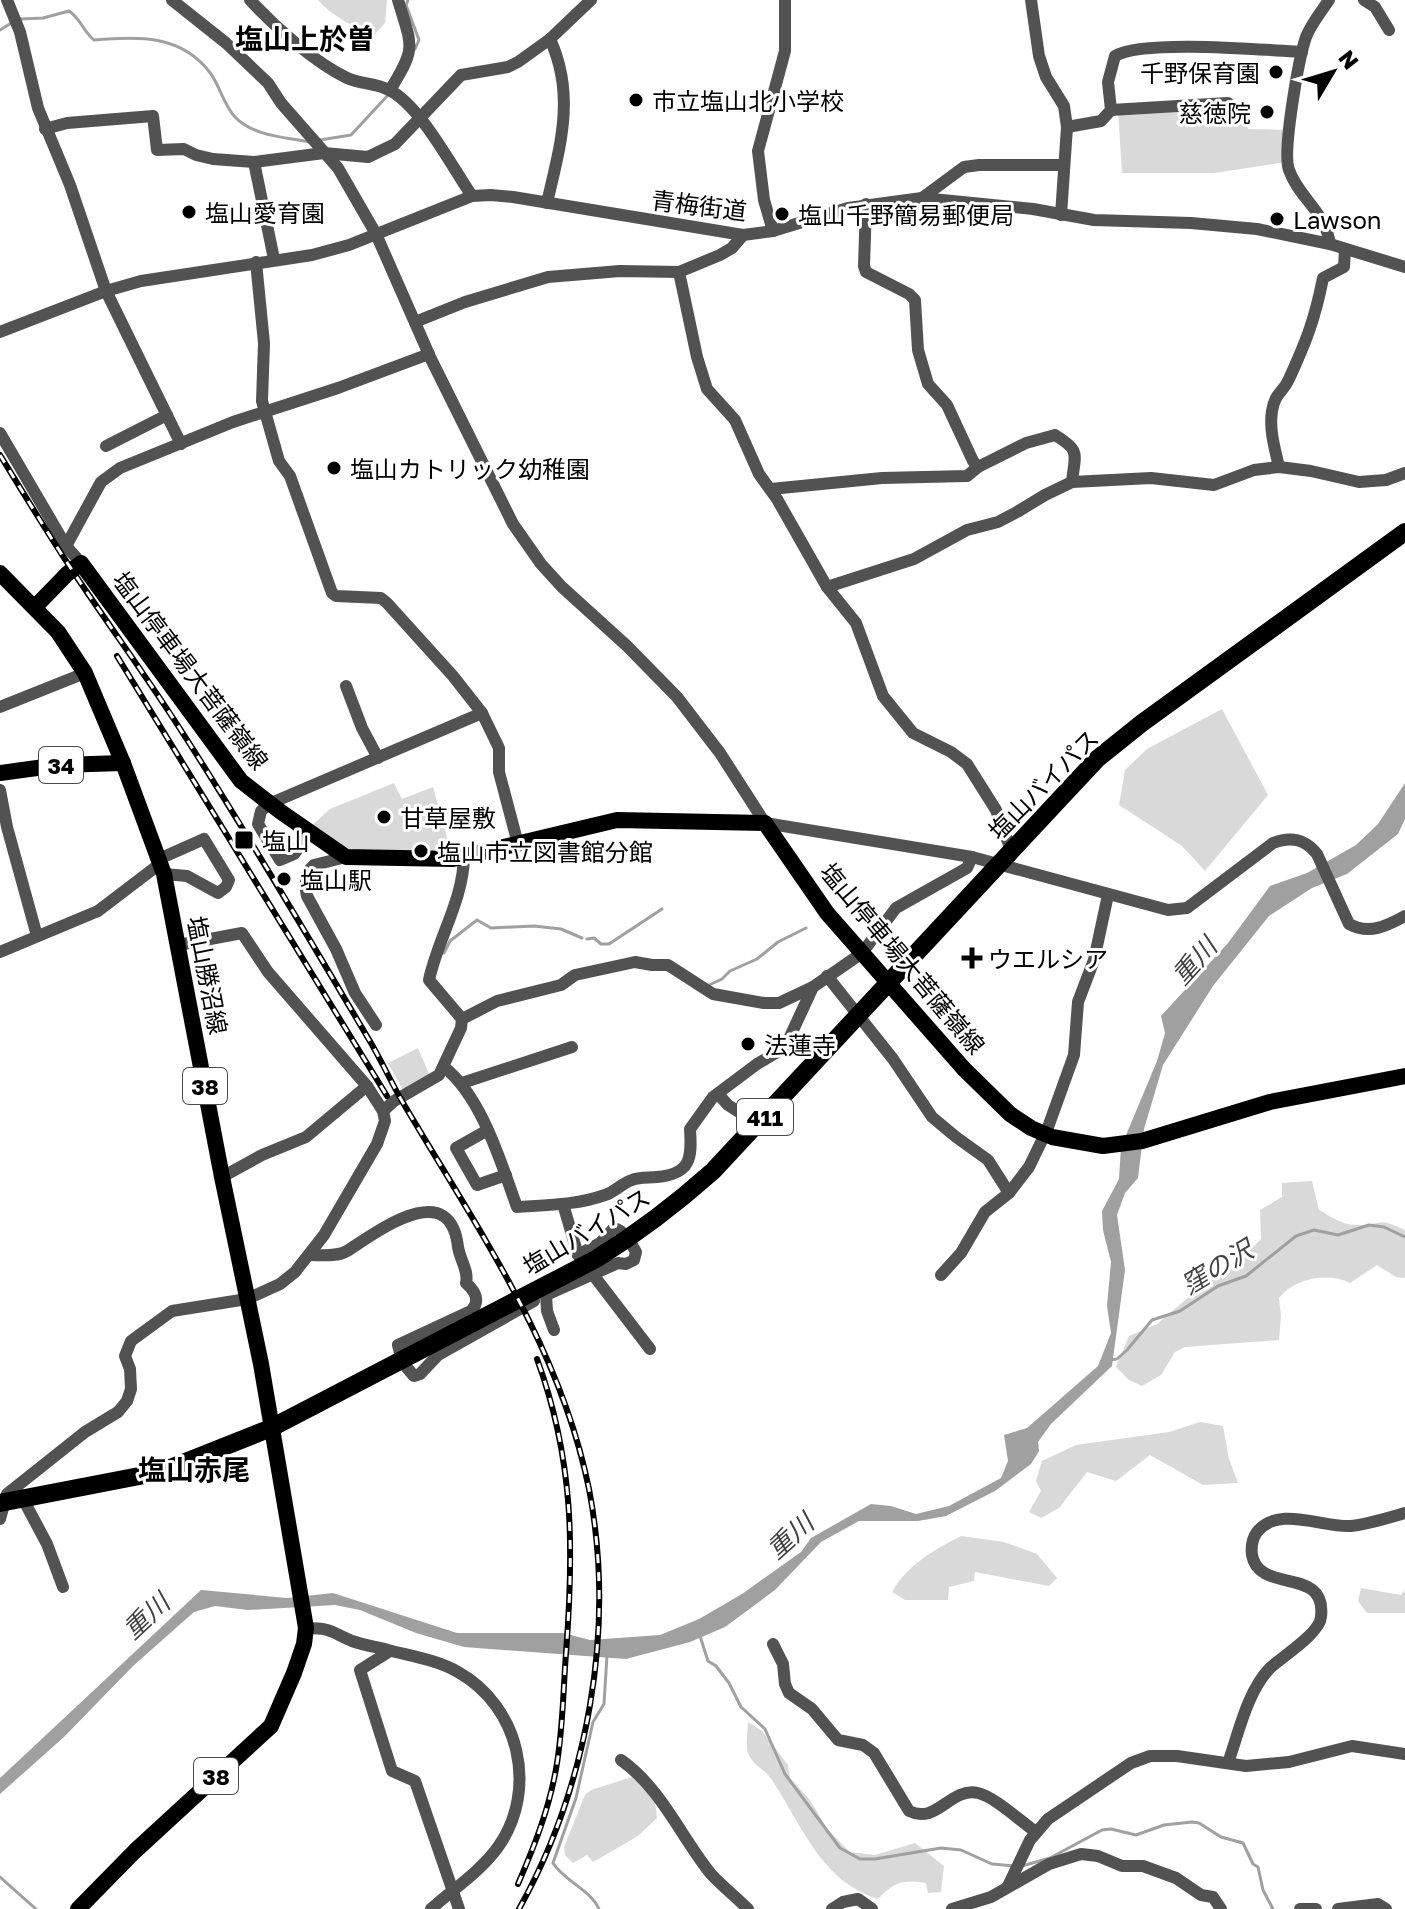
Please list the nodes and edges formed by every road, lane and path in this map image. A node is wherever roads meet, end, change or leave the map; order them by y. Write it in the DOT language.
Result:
graph roads {
  1 [pos="7,0"];
  2 [pos="172,0"];
  3 [pos="250,0"];
  4 [pos="398,0"];
  5 [pos="591,0"];
  6 [pos="785,0"];
  7 [pos="1031,0"];
  8 [pos="1329,0"];
  9 [pos="1364,0"];
  10 [pos="1389,30"];
  11 [pos="550,39"];
  12 [pos="1302,52"];
  13 [pos="393,93"];
  14 [pos="1228,103"];
  15 [pos="1111,110"];
  16 [pos="420,116"];
  17 [pos="1067,127"];
  18 [pos="45,129"];
  19 [pos="324,153"];
  20 [pos="254,162"];
  21 [pos="1063,165"];
  22 [pos="472,196"];
  23 [pos="922,198"];
  24 [pos="547,203"];
  25 [pos="866,204"];
  26 [pos="1061,215"];
  27 [pos="773,231"];
  28 [pos="376,234"];
  29 [pos="743,235"];
  30 [pos="1330,244"];
  31 [pos="1345,249"];
  32 [pos="274,259"];
  33 [pos="256,262"];
  34 [pos="1405,267"];
  35 [pos="679,272"];
  36 [pos="106,291"];
  37 [pos="415,322"];
  38 [pos="0,332"];
  39 [pos="429,354"];
  40 [pos="265,413"];
  41 [pos="167,415"];
  42 [pos="0,433"];
  43 [pos="181,444"];
  44 [pos="106,446"];
  45 [pos="978,467"];
  46 [pos="1279,467"];
  47 [pos="1405,473"];
  48 [pos="1072,482"];
  49 [pos="771,489"];
  50 [pos="1405,532"];
  51 [pos="66,546"];
  52 [pos="81,563"];
  53 [pos="0,573"];
  54 [pos="827,587"];
  55 [pos="35,607"];
  56 [pos="85,673"];
  57 [pos="346,686"];
  58 [pos="0,707"];
  59 [pos="482,713"];
  60 [pos="378,758"];
  61 [pos="123,763"];
  62 [pos="0,773"];
  63 [pos="0,790"];
  64 [pos="269,804"];
  65 [pos="765,823"];
  66 [pos="310,833"];
  67 [pos="518,844"];
  68 [pos="346,857"];
  69 [pos="464,857"];
  70 [pos="972,857"];
  71 [pos="1005,857"];
  72 [pos="162,865"];
  73 [pos="1108,895"];
  74 [pos="1405,916"];
  75 [pos="37,936"];
  76 [pos="178,945"];
  77 [pos="0,952"];
  78 [pos="862,953"];
  79 [pos="827,976"];
  80 [pos="888,983"];
  81 [pos="813,987"];
  82 [pos="859,1015"];
  83 [pos="462,1019"];
  84 [pos="376,1025"];
  85 [pos="572,1047"];
  86 [pos="444,1067"];
  87 [pos="1405,1076"];
  88 [pos="462,1083"];
  89 [pos="367,1086"];
  90 [pos="718,1094"];
  91 [pos="383,1111"];
  92 [pos="758,1124"];
  93 [pos="486,1131"];
  94 [pos="506,1175"];
  95 [pos="222,1177"];
  96 [pos="1009,1193"];
  97 [pos="563,1204"];
  98 [pos="628,1239"];
  99 [pos="310,1255"];
  100 [pos="579,1256"];
  101 [pos="593,1272"];
  102 [pos="941,1275"];
  103 [pos="546,1295"];
  104 [pos="247,1299"];
  105 [pos="554,1330"];
  106 [pos="650,1349"];
  107 [pos="402,1362"];
  108 [pos="271,1428"];
  109 [pos="0,1482"];
  110 [pos="7,1503"];
  111 [pos="1405,1513"];
  112 [pos="63,1587"];
  113 [pos="306,1622"];
  114 [pos="773,1644"];
  115 [pos="390,1651"];
  116 [pos="1405,1754"];
  117 [pos="621,1760"];
  118 [pos="1228,1763"];
  119 [pos="1036,1832"];
  120 [pos="1008,1886"];
  121 [pos="451,1891"];
  122 [pos="78,1909"];
  123 [pos="431,1909"];
  124 [pos="459,1909"];
  125 [pos="748,1909"];
  126 [pos="832,1909"];
  127 [pos="872,1909"];
  128 [pos="952,1909"];
  129 [pos="1221,1909"];
  130 [pos="1300,1909"];
  131 [pos="1316,1909"];
  132 [pos="1338,1909"];
  133 [pos="1386,1909"];
  1 -- 18 [label="street"];
  2 -- 19 [label="street"];
  3 -- 13 [label="street"];
  4 -- 13 [label="street"];
  5 -- 11 [label="street"];
  6 -- 27 [label="street"];
  7 -- 17 [label="street"];
  8 -- 12 [label="street"];
  9 -- 10 [label="street"];
  11 -- 16 [label="street"];
  11 -- 24 [label="street"];
  12 -- 15 [label="street"];
  12 -- 30 [label="street"];
  13 -- 16 [label="street"];
  14 -- 15 [label="street"];
  15 -- 17 [label="street"];
  16 -- 19 [label="street"];
  16 -- 22 [label="street"];
  17 -- 21 [label="street"];
  18 -- 20 [label="street"];
  18 -- 36 [label="street"];
  19 -- 20 [label="street"];
  19 -- 28 [label="street"];
  20 -- 32 [label="street"];
  21 -- 23 [label="street"];
  21 -- 26 [label="street"];
  22 -- 24 [label="street, 青梅街道"];
  22 -- 28 [label="street, 青梅街道"];
  23 -- 25 [label="street, 青梅街道"];
  23 -- 26 [label="street, 青梅街道"];
  24 -- 29 [label="street, 青梅街道"];
  25 -- 27 [label="street, 青梅街道"];
  25 -- 45 [label="street"];
  26 -- 30 [label="street, 青梅街道"];
  27 -- 29 [label="street, 青梅街道"];
  28 -- 32 [label="street, 青梅街道"];
  28 -- 37 [label="street"];
  29 -- 35 [label="street"];
  30 -- 31 [label="street, 青梅街道"];
  31 -- 34 [label="street, 青梅街道"];
  31 -- 46 [label="street"];
  32 -- 33 [label="street, 青梅街道"];
  33 -- 36 [label="street, 青梅街道"];
  33 -- 40 [label="street"];
  35 -- 37 [label="street"];
  35 -- 49 [label="street"];
  36 -- 38 [label="street, 青梅街道"];
  36 -- 41 [label="street"];
  37 -- 39 [label="street"];
  39 -- 40 [label="street"];
  39 -- 65 [label="street"];
  40 -- 43 [label="street"];
  40 -- 59 [label="street"];
  41 -- 43 [label="street"];
  41 -- 44 [label="street"];
  42 -- 51 [label="street"];
  43 -- 51 [label="street"];
  45 -- 48 [label="street"];
  45 -- 49 [label="street"];
  46 -- 47 [label="street"];
  46 -- 48 [label="street"];
  48 -- 54 [label="street"];
  49 -- 54 [label="street"];
  50 -- 71 [label="highway, 塩山バイパス / 411"];
  51 -- 52 [label="street"];
  52 -- 55 [label="main road, 塩山停車場大菩薩嶺線"];
  52 -- 64 [label="main road, 塩山停車場大菩薩嶺線"];
  53 -- 55 [label="main road, 塩山勝沼線 / 38"];
  54 -- 71 [label="street"];
  55 -- 56 [label="main road, 塩山勝沼線 / 38"];
  56 -- 58 [label="street"];
  56 -- 61 [label="main road, 塩山勝沼線 / 38"];
  57 -- 60 [label="street"];
  59 -- 60 [label="street"];
  59 -- 67 [label="street"];
  60 -- 64 [label="street"];
  61 -- 62 [label="main road, 34"];
  61 -- 72 [label="main road, 塩山勝沼線 / 38"];
  63 -- 75 [label="street"];
  64 -- 66 [label="main road, 塩山停車場大菩薩嶺線"];
  64 -- 66 [label="street"];
  65 -- 67 [label="main road"];
  65 -- 70 [label="street"];
  65 -- 78 [label="main road, 塩山停車場大菩薩嶺線"];
  66 -- 68 [label="main road, 塩山停車場大菩薩嶺線"];
  67 -- 69 [label="main road"];
  68 -- 69 [label="main road"];
  68 -- 84 [label="street"];
  69 -- 83 [label="street"];
  70 -- 71 [label="street"];
  70 -- 78 [label="street"];
  71 -- 73 [label="street"];
  71 -- 80 [label="highway, 塩山バイパス / 411"];
  72 -- 72 [label="street"];
  72 -- 75 [label="street"];
  72 -- 76 [label="main road, 塩山勝沼線 / 38"];
  73 -- 74 [label="street"];
  73 -- 96 [label="street"];
  75 -- 77 [label="street"];
  76 -- 89 [label="street"];
  76 -- 95 [label="main road, 塩山勝沼線 / 38"];
  78 -- 79 [label="street"];
  78 -- 80 [label="main road, 塩山停車場大菩薩嶺線"];
  79 -- 81 [label="street"];
  79 -- 82 [label="street"];
  80 -- 82 [label="highway, 塩山バイパス / 411"];
  80 -- 87 [label="main road, 塩山停車場大菩薩嶺線"];
  81 -- 83 [label="street"];
  81 -- 90 [label="street"];
  82 -- 92 [label="highway, 塩山バイパス / 411"];
  82 -- 96 [label="street"];
  83 -- 86 [label="street"];
  85 -- 88 [label="street"];
  86 -- 88 [label="street"];
  86 -- 91 [label="street"];
  88 -- 93 [label="street"];
  89 -- 91 [label="street"];
  89 -- 95 [label="street"];
  90 -- 92 [label="street"];
  90 -- 97 [label="street"];
  91 -- 99 [label="street"];
  92 -- 98 [label="highway, 塩山バイパス / 411"];
  93 -- 94 [label="street"];
  93 -- 94 [label="street"];
  94 -- 97 [label="street"];
  95 -- 104 [label="main road, 塩山勝沼線 / 38"];
  96 -- 102 [label="street"];
  97 -- 100 [label="street"];
  98 -- 100 [label="street"];
  98 -- 101 [label="street"];
  98 -- 107 [label="highway, 塩山バイパス / 411"];
  99 -- 104 [label="street"];
  99 -- 107 [label="street"];
  100 -- 101 [label="street"];
  101 -- 103 [label="street"];
  101 -- 106 [label="street"];
  103 -- 105 [label="street"];
  103 -- 107 [label="street"];
  104 -- 108 [label="main road, 塩山勝沼線 / 38"];
  104 -- 110 [label="street"];
  107 -- 108 [label="highway, 塩山バイパス / 411"];
  108 -- 110 [label="highway, 塩山バイパス / 411"];
  108 -- 113 [label="main road, 塩山勝沼線 / 38"];
  109 -- 110 [label="street"];
  110 -- 112 [label="street"];
  111 -- 118 [label="street"];
  113 -- 115 [label="street"];
  113 -- 122 [label="main road, 38"];
  114 -- 119 [label="street"];
  115 -- 121 [label="street"];
  115 -- 121 [label="street"];
  116 -- 118 [label="street"];
  117 -- 125 [label="street"];
  118 -- 119 [label="street"];
  119 -- 120 [label="street"];
  120 -- 128 [label="street"];
  120 -- 129 [label="street"];
  121 -- 123 [label="street"];
  121 -- 124 [label="street"];
  126 -- 127 [label="street"];
  130 -- 131 [label="street"];
  132 -- 133 [label="street"];
}
